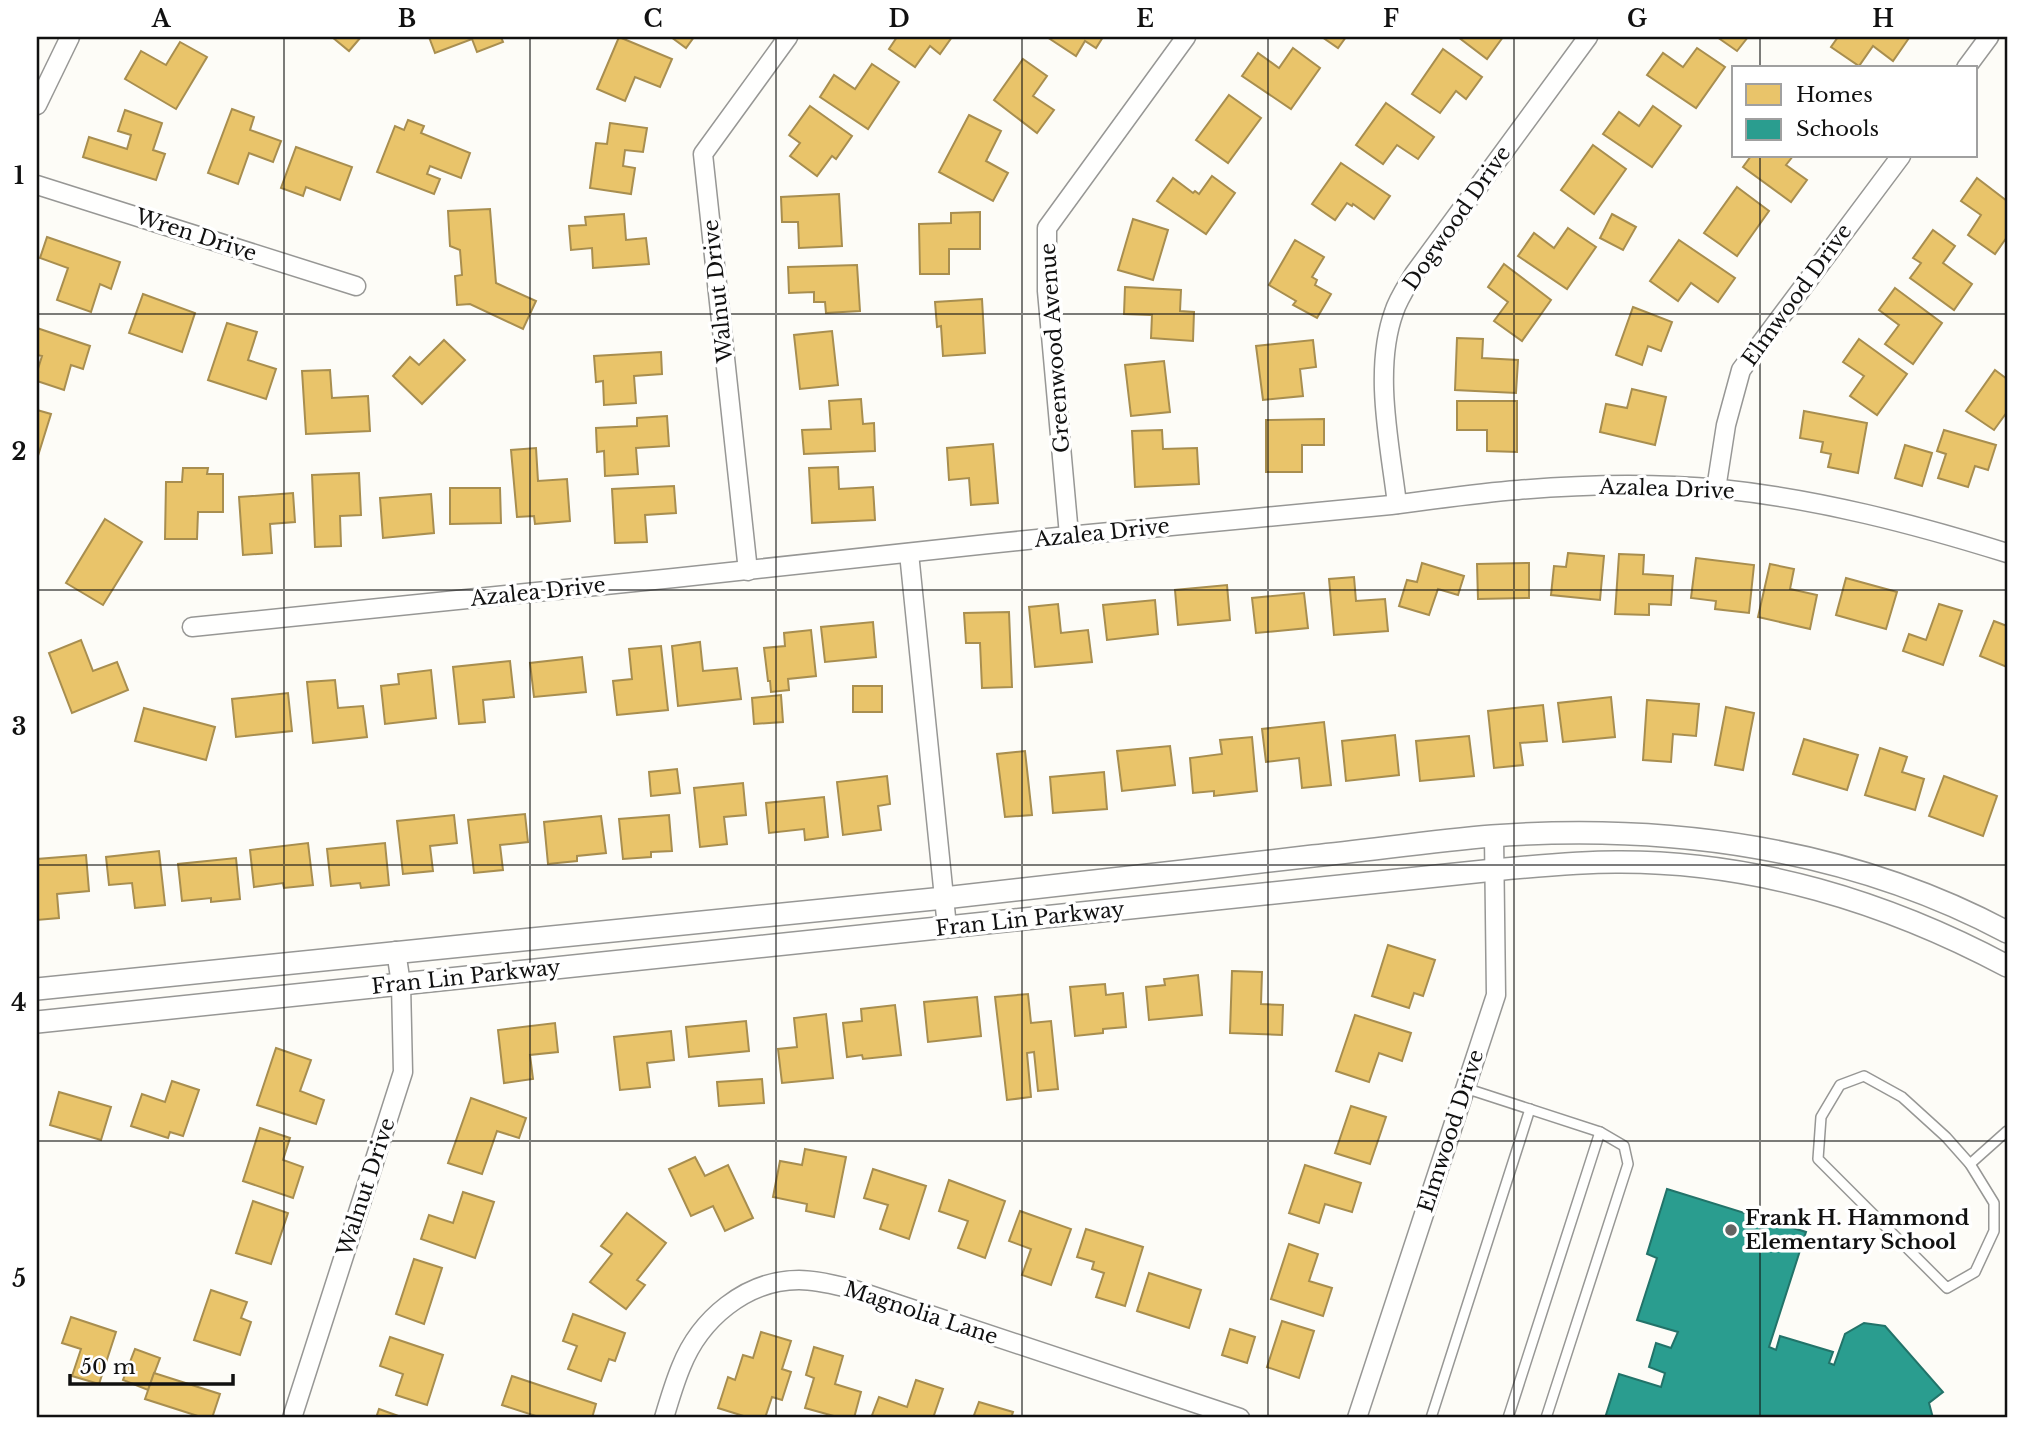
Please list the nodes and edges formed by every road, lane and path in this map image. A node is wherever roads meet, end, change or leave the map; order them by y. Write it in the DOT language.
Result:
graph roads {
  1 [pos="70,37"];
  2 [pos="788,37"];
  3 [pos="1186,37"];
  4 [pos="1588,37"];
  5 [pos="1989,37"];
  6 [pos="1967,66"];
  7 [pos="37,105"];
  8 [pos="1899,158"];
  9 [pos="37,185"];
  10 [pos="356,286"];
  11 [pos="1716,489"];
  12 [pos="1397,504"];
  13 [pos="1069,535"];
  14 [pos="909,553"];
  15 [pos="2007,553"];
  16 [pos="748,571"];
  17 [pos="192,627"];
  18 [pos="1494,836"];
  19 [pos="1494,870"];
  20 [pos="944,898"];
  21 [pos="947,927"];
  22 [pos="2007,932"];
  23 [pos="396,951"];
  24 [pos="2007,966"];
  25 [pos="401,984"];
  26 [pos="37,989"];
  27 [pos="37,1021"];
  28 [pos="1465,1088"];
  29 [pos="1530,1109"];
  30 [pos="2007,1131"];
  31 [pos="1600,1132"];
  32 [pos="1970,1164"];
  33 [pos="292,1418"];
  34 [pos="664,1418"];
  35 [pos="1240,1418"];
  36 [pos="1357,1418"];
  37 [pos="1431,1418"];
  38 [pos="1508,1418"];
  39 [pos="1546,1418"];
  1 -- 7 [label="street"];
  2 -- 16 [label="street, Walnut Drive"];
  3 -- 13 [label="street, Greenwood Avenue"];
  4 -- 12 [label="street, Dogwood Drive"];
  5 -- 6 [label="street"];
  8 -- 11 [label="street, Elmwood Drive"];
  9 -- 10 [label="street, Wren Drive"];
  11 -- 12 [label="street, Azalea Drive"];
  11 -- 15 [label="street, Azalea Drive"];
  12 -- 13 [label="street, Azalea Drive"];
  13 -- 14 [label="street, Azalea Drive"];
  14 -- 16 [label="street, Azalea Drive"];
  14 -- 20 [label="street"];
  16 -- 17 [label="street, Azalea Drive"];
  18 -- 19 [label="street, Elmwood Drive"];
  18 -- 20 [label="street, Fran Lin Parkway"];
  18 -- 22 [label="street, Fran Lin Parkway"];
  19 -- 21 [label="street, Fran Lin Parkway"];
  19 -- 24 [label="street, Fran Lin Parkway"];
  19 -- 28 [label="street, Elmwood Drive"];
  20 -- 21 [label="street"];
  20 -- 23 [label="street, Fran Lin Parkway"];
  21 -- 25 [label="street, Fran Lin Parkway"];
  23 -- 25 [label="street, Walnut Drive"];
  23 -- 26 [label="street, Fran Lin Parkway"];
  25 -- 27 [label="street, Fran Lin Parkway"];
  25 -- 33 [label="street, Walnut Drive"];
  28 -- 29 [label="lane"];
  28 -- 36 [label="street, Elmwood Drive"];
  29 -- 31 [label="lane"];
  29 -- 37 [label="lane"];
  30 -- 32 [label="lane"];
  31 -- 38 [label="lane"];
  31 -- 39 [label="lane"];
  32 -- 32 [label="lane"];
  34 -- 35 [label="street, Magnolia Lane"];
}
